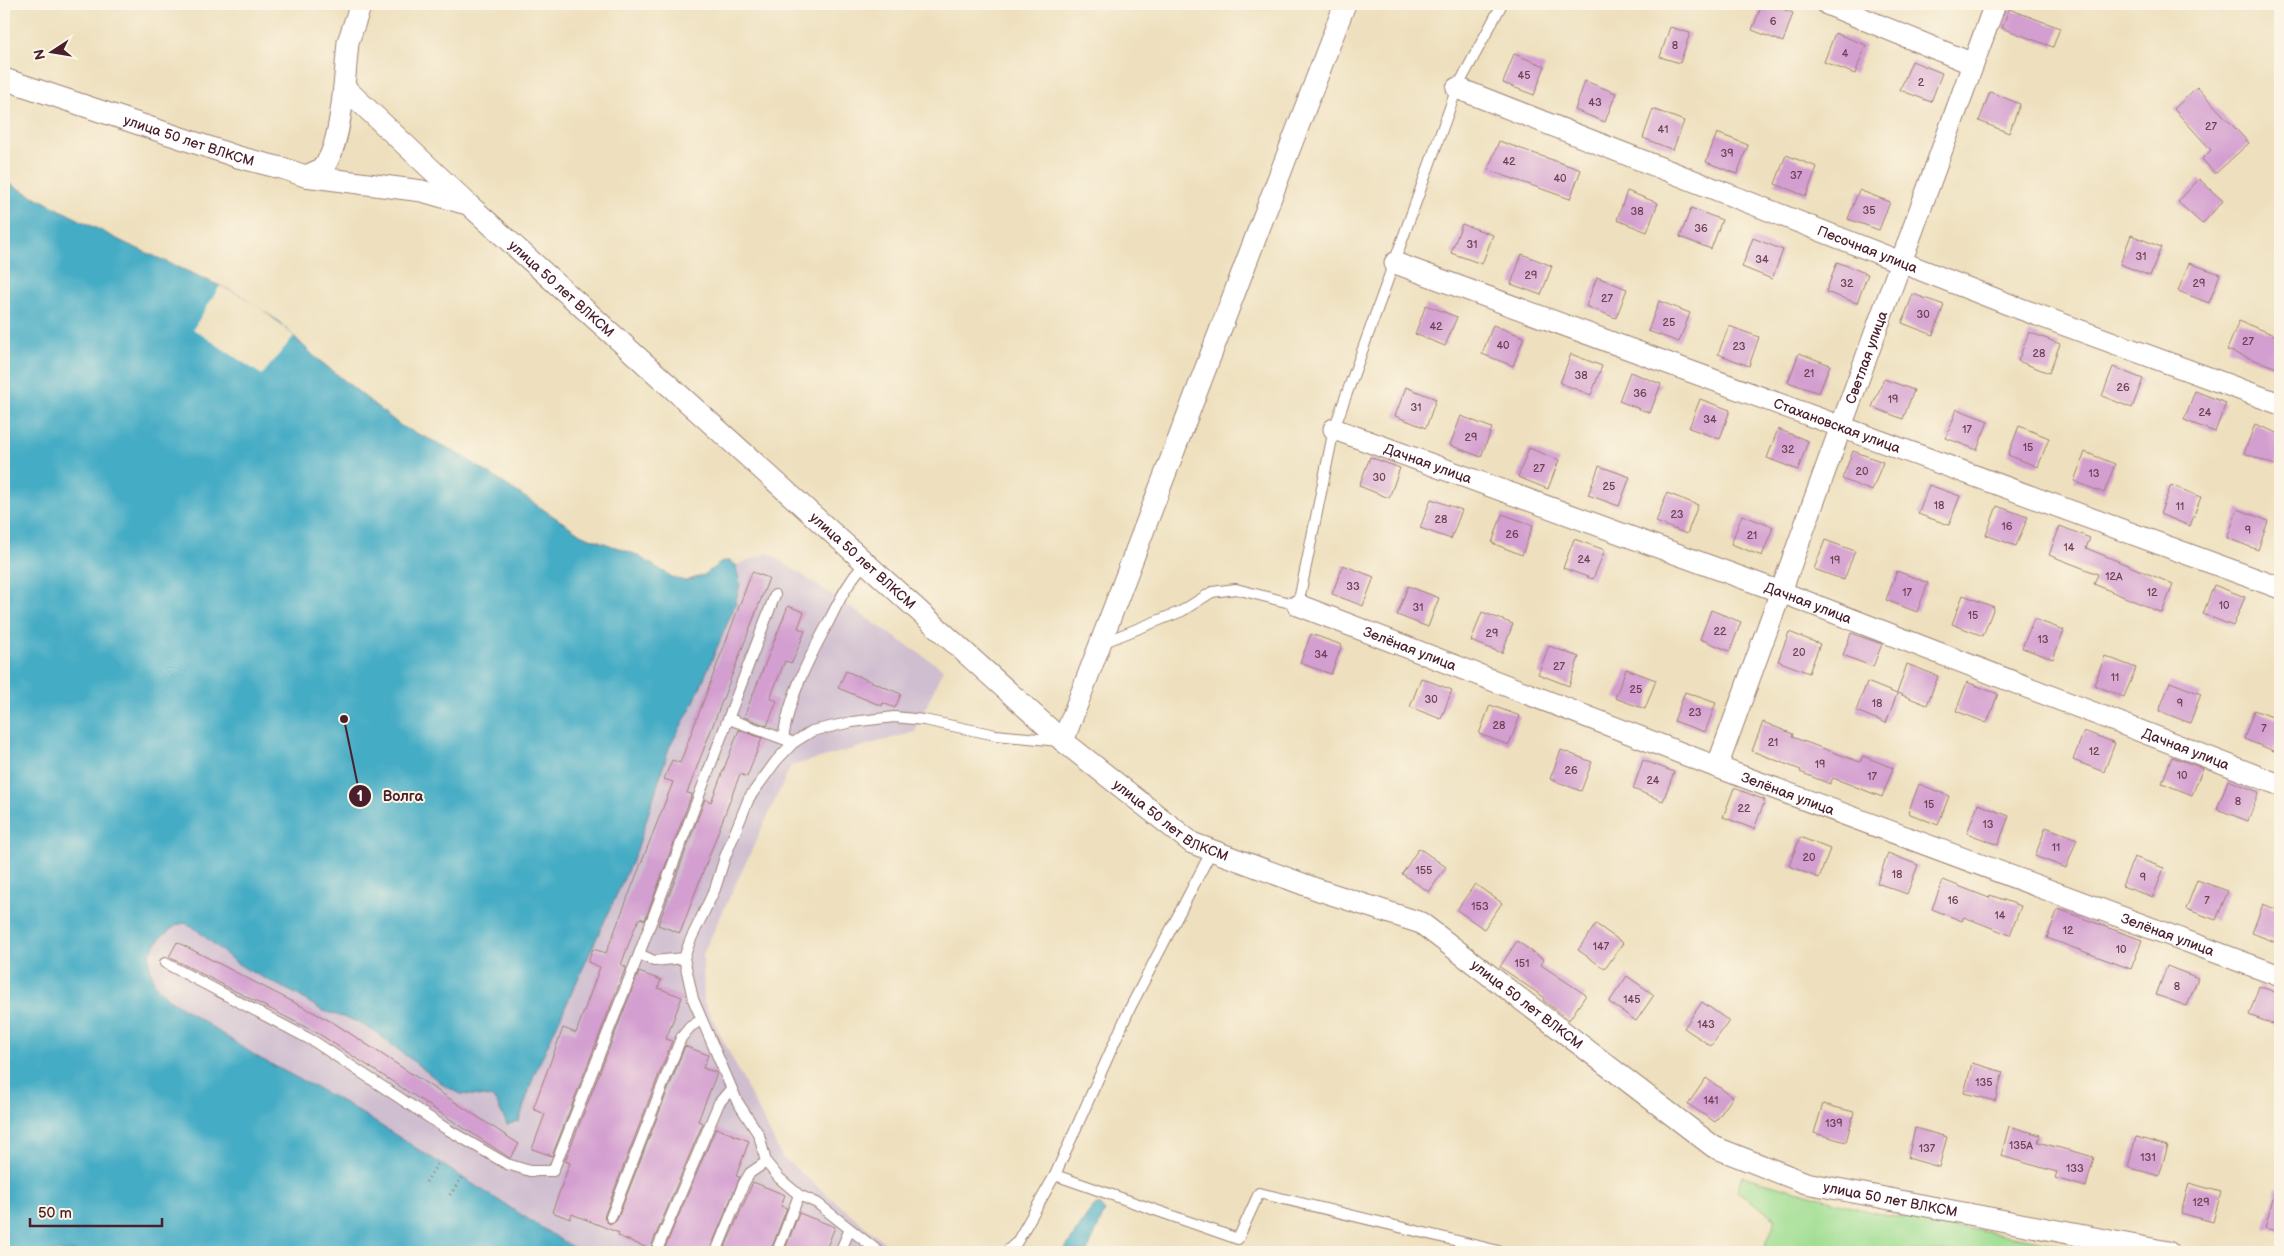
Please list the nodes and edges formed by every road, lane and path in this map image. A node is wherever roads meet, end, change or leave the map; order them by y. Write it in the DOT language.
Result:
graph roads {
  1 [pos="361,4"];
  2 [pos="1345,4"];
  3 [pos="1502,4"];
  4 [pos="1827,4"];
  5 [pos="1995,4"];
  6 [pos="1973,64"];
  7 [pos="4,80"];
  8 [pos="344,87"];
  9 [pos="1457,88"];
  10 [pos="305,176"];
  11 [pos="468,204"];
  12 [pos="1901,262"];
  13 [pos="1395,263"];
  14 [pos="2280,404"];
  15 [pos="1841,427"];
  16 [pos="1334,429"];
  17 [pos="865,563"];
  18 [pos="2280,588"];
  19 [pos="1781,592"];
  20 [pos="775,596"];
  21 [pos="1298,605"];
  22 [pos="1098,645"];
  23 [pos="729,719"];
  24 [pos="788,741"];
  25 [pos="1062,741"];
  26 [pos="1717,768"];
  27 [pos="2280,785"];
  28 [pos="1212,850"];
  29 [pos="639,954"];
  30 [pos="684,958"];
  31 [pos="165,962"];
  32 [pos="2280,976"];
  33 [pos="701,1020"];
  34 [pos="731,1089"];
  35 [pos="766,1162"];
  36 [pos="438,1163"];
  37 [pos="1055,1175"];
  38 [pos="462,1177"];
  39 [pos="426,1182"];
  40 [pos="450,1195"];
  41 [pos="799,1195"];
  42 [pos="611,1217"];
  43 [pos="850,1230"];
  44 [pos="656,1252"];
  45 [pos="716,1252"];
  46 [pos="777,1252"];
  47 [pos="840,1252"];
  48 [pos="879,1252"];
  49 [pos="1006,1252"];
  50 [pos="1503,1252"];
  51 [pos="2168,1252"];
  1 -- 8 [label="street"];
  2 -- 22 [label="street"];
  3 -- 9 [label="lane"];
  4 -- 6 [label="street"];
  5 -- 6 [label="street, Светлая улица"];
  6 -- 12 [label="street, Светлая улица"];
  7 -- 10 [label="street, улица 50 лет ВЛКСМ"];
  8 -- 10 [label="street"];
  8 -- 11 [label="street, улица 50 лет ВЛКСМ"];
  9 -- 12 [label="street, Песочная улица"];
  9 -- 13 [label="lane"];
  10 -- 11 [label="street, улица 50 лет ВЛКСМ"];
  11 -- 17 [label="street, улица 50 лет ВЛКСМ"];
  12 -- 14 [label="street, Песочная улица"];
  12 -- 15 [label="street, Светлая улица"];
  13 -- 15 [label="street, Стахановская улица"];
  13 -- 16 [label="lane"];
  15 -- 18 [label="street, Стахановская улица"];
  15 -- 19 [label="street, Светлая улица"];
  16 -- 19 [label="street, Дачная улица"];
  16 -- 21 [label="lane"];
  17 -- 24 [label="lane"];
  17 -- 25 [label="street, улица 50 лет ВЛКСМ"];
  19 -- 26 [label="street, Светлая улица"];
  19 -- 27 [label="street, Дачная улица"];
  20 -- 23 [label="lane"];
  21 -- 22 [label="lane"];
  21 -- 26 [label="street, Зелёная улица"];
  22 -- 25 [label="street"];
  23 -- 24 [label="lane"];
  23 -- 29 [label="lane"];
  24 -- 25 [label="lane"];
  24 -- 30 [label="lane"];
  25 -- 28 [label="street, улица 50 лет ВЛКСМ"];
  26 -- 32 [label="street, Зелёная улица"];
  28 -- 37 [label="lane"];
  28 -- 51 [label="street, улица 50 лет ВЛКСМ"];
  29 -- 30 [label="lane"];
  29 -- 31 [label="lane"];
  30 -- 33 [label="lane"];
  33 -- 34 [label="lane"];
  33 -- 42 [label="lane"];
  34 -- 35 [label="lane"];
  34 -- 44 [label="lane"];
  35 -- 41 [label="lane"];
  35 -- 45 [label="lane"];
  36 -- 39 [label="path"];
  37 -- 49 [label="lane"];
  37 -- 50 [label="lane"];
  38 -- 40 [label="path"];
  41 -- 43 [label="lane"];
  41 -- 46 [label="lane"];
  43 -- 47 [label="lane"];
  43 -- 48 [label="lane"];
}
